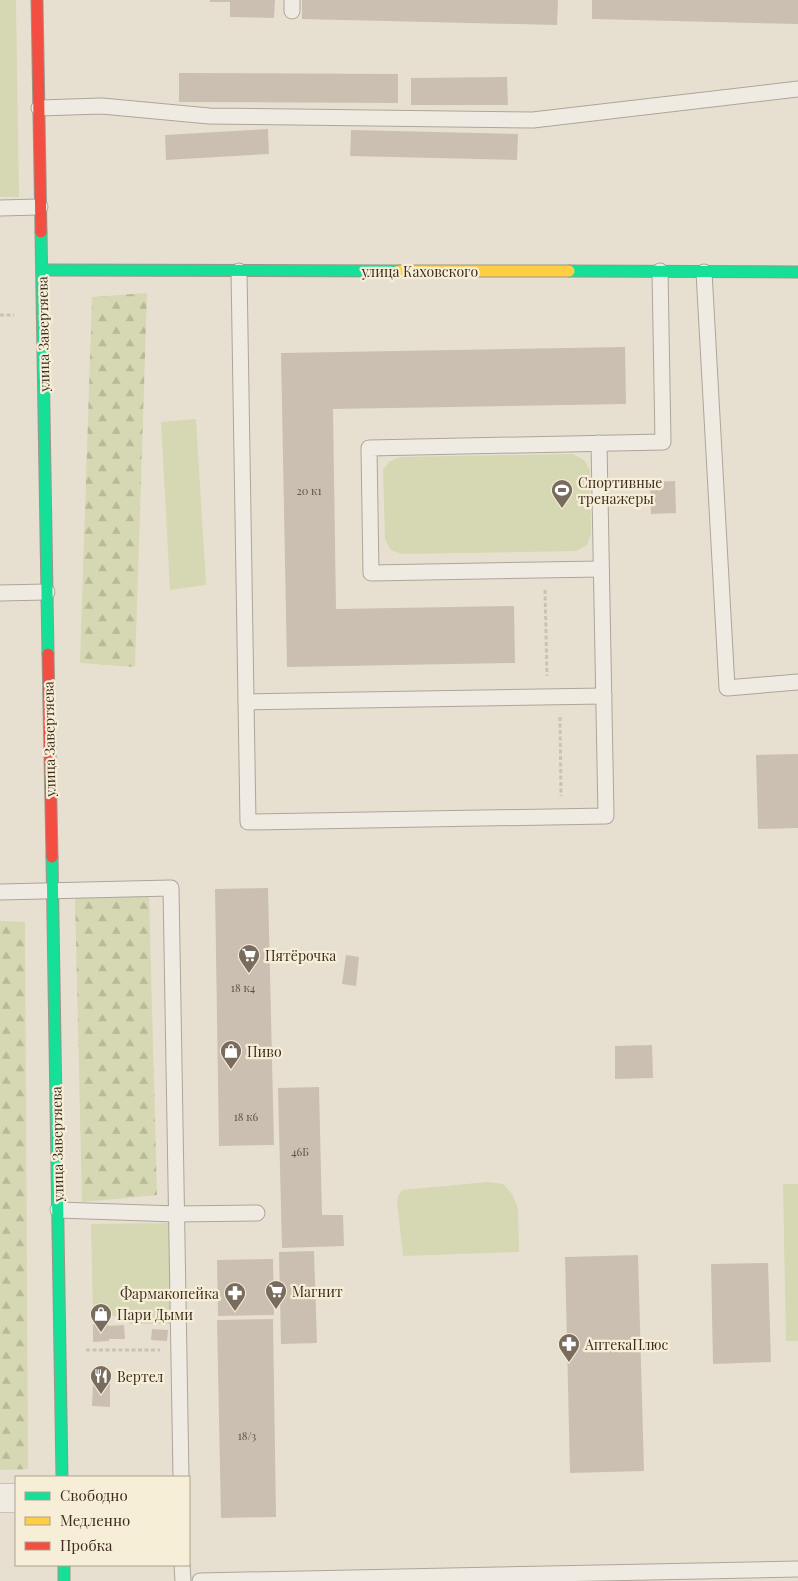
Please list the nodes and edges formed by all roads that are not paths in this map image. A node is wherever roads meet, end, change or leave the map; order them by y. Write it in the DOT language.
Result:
graph roads {
  1 [pos="37,0"];
  2 [pos="798,90"];
  3 [pos="39,108"];
  4 [pos="40,207"];
  5 [pos="0,208"];
  6 [pos="42,270"];
  7 [pos="239,271"];
  8 [pos="660,272"];
  9 [pos="704,272"];
  10 [pos="798,272"];
  11 [pos="599,444"];
  12 [pos="601,569"];
  13 [pos="47,592"];
  14 [pos="0,593"];
  15 [pos="798,682"];
  16 [pos="604,696"];
  17 [pos="246,702"];
  18 [pos="52,891"];
  19 [pos="0,892"];
  20 [pos="58,1210"];
  21 [pos="257,1213"];
  22 [pos="176,1214"];
  23 [pos="62,1476"];
  24 [pos="181,1476"];
  25 [pos="0,1498"];
  26 [pos="15,1498"];
  27 [pos="64,1566"];
  28 [pos="182,1566"];
  29 [pos="798,1569"];
  30 [pos="64,1581"];
  31 [pos="183,1581"];
  32 [pos="200,1581"];
  33 [pos="235,1581"];
  1 -- 3 [label="main road, улица Завертяева"];
  2 -- 3 [label="lane"];
  3 -- 4 [label="main road, улица Завертяева"];
  4 -- 5 [label="lane"];
  4 -- 6 [label="main road, улица Завертяева"];
  6 -- 7 [label="main road, улица Каховского"];
  6 -- 13 [label="main road, улица Завертяева"];
  7 -- 8 [label="main road, улица Каховского"];
  7 -- 17 [label="lane"];
  8 -- 9 [label="main road, улица Каховского"];
  8 -- 11 [label="lane"];
  9 -- 10 [label="main road, улица Каховского"];
  9 -- 15 [label="lane"];
  11 -- 12 [label="lane"];
  11 -- 12 [label="lane"];
  12 -- 16 [label="lane"];
  13 -- 14 [label="lane"];
  13 -- 18 [label="main road, улица Завертяева"];
  16 -- 17 [label="lane"];
  16 -- 17 [label="lane"];
  18 -- 19 [label="lane"];
  18 -- 20 [label="main road, улица Завертяева"];
  18 -- 22 [label="lane"];
  20 -- 22 [label="lane"];
  20 -- 23 [label="main road, улица Завертяева"];
  21 -- 22 [label="lane"];
  22 -- 24 [label="lane"];
  25 -- 26 [label="street"];
  27 -- 30 [label="main road"];
  28 -- 31 [label="lane"];
  29 -- 33 [label="lane"];
  32 -- 33 [label="lane"];
}
